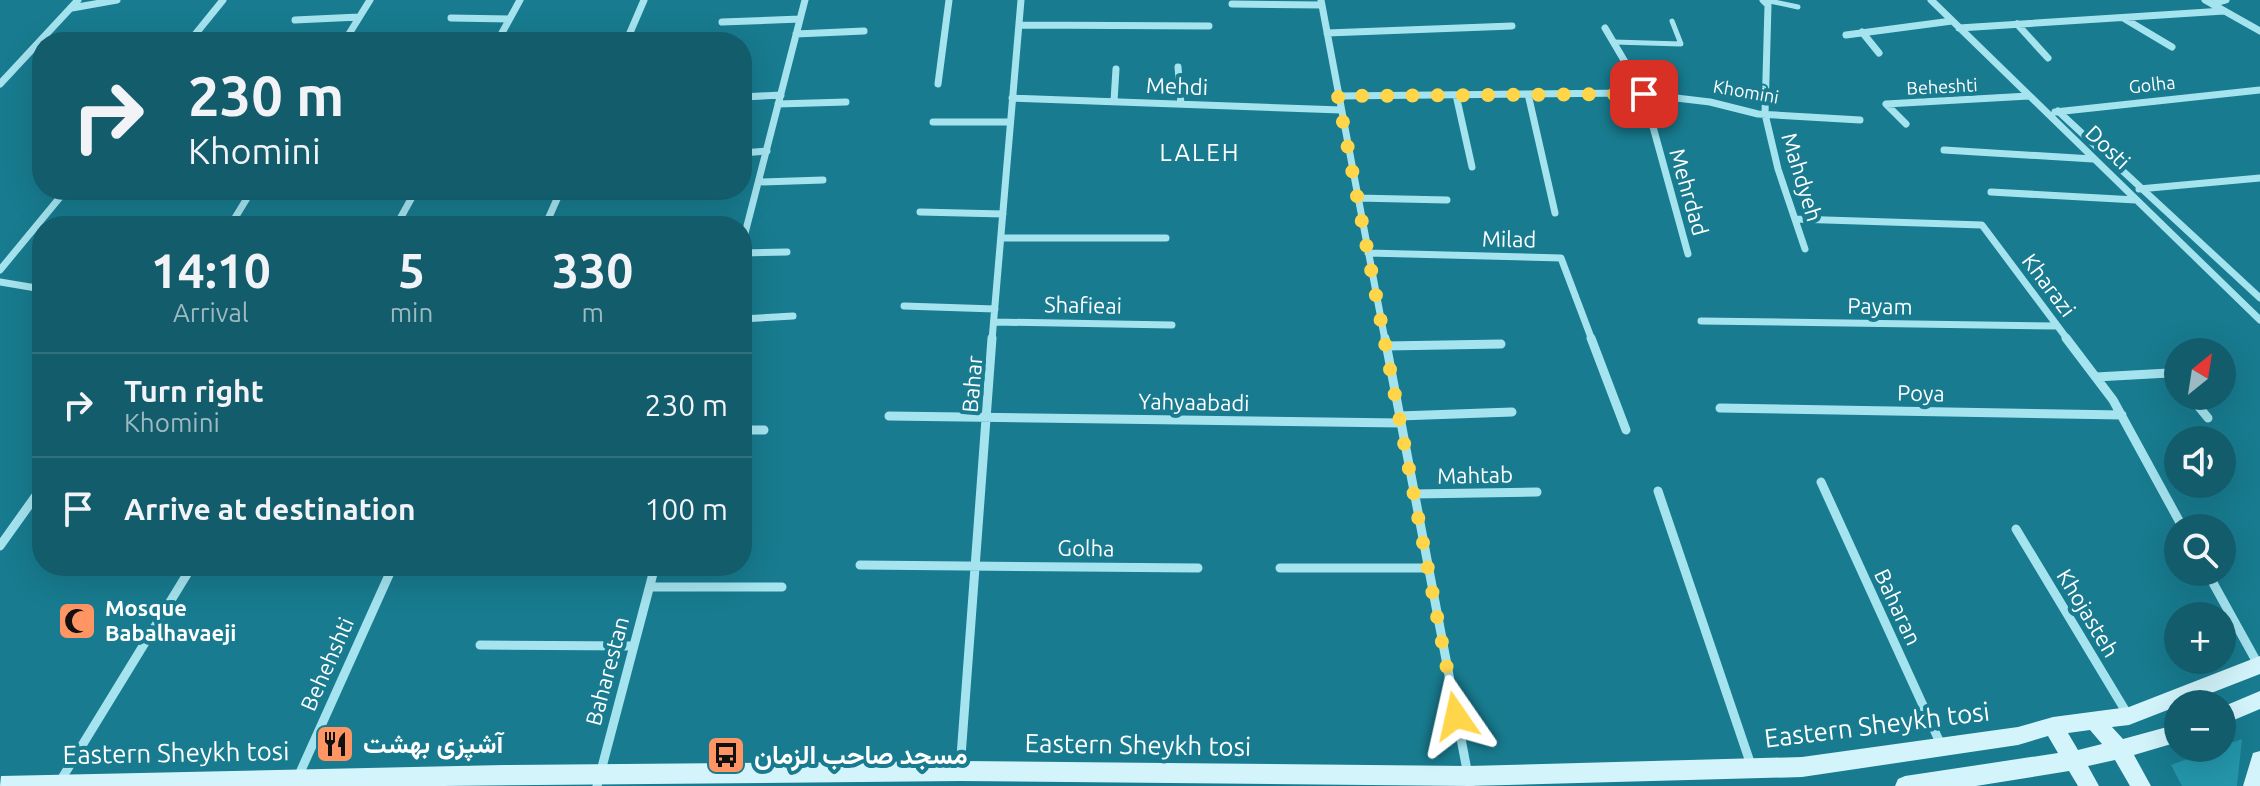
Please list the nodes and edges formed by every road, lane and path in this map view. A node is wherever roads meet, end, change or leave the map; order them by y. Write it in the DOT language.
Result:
graph roads {
  1 [pos="78,0"];
  2 [pos="117,0"];
  3 [pos="223,0"];
  4 [pos="370,0"];
  5 [pos="520,0"];
  6 [pos="644,0"];
  7 [pos="805,0"];
  8 [pos="949,0"];
  9 [pos="1021,0"];
  10 [pos="1764,0"];
  11 [pos="1931,0"];
  12 [pos="2226,0"];
  13 [pos="1321,2"];
  14 [pos="2208,2"];
  15 [pos="1232,4"];
  16 [pos="1798,7"];
  17 [pos="71,8"];
  18 [pos="2224,11"];
  19 [pos="359,17"];
  20 [pos="2123,17"];
  21 [pos="451,18"];
  22 [pos="509,19"];
  23 [pos="800,19"];
  24 [pos="295,20"];
  25 [pos="1672,21"];
  26 [pos="1952,21"];
  27 [pos="722,22"];
  28 [pos="2017,24"];
  29 [pos="1019,25"];
  30 [pos="1209,26"];
  31 [pos="1512,26"];
  32 [pos="1605,28"];
  33 [pos="1959,28"];
  34 [pos="864,31"];
  35 [pos="2260,31"];
  36 [pos="49,32"];
  37 [pos="197,32"];
  38 [pos="350,32"];
  39 [pos="502,32"];
  40 [pos="630,32"];
  41 [pos="1862,32"];
  42 [pos="1327,33"];
  43 [pos="796,34"];
  44 [pos="1846,35"];
  45 [pos="1614,42"];
  46 [pos="2172,47"];
  47 [pos="32,50"];
  48 [pos="1879,53"];
  49 [pos="2048,58"];
  50 [pos="1178,67"];
  51 [pos="1116,69"];
  52 [pos="0,84"];
  53 [pos="938,84"];
  54 [pos="2260,90"];
  55 [pos="1528,94"];
  56 [pos="1644,94"];
  57 [pos="1456,95"];
  58 [pos="1338,96"];
  59 [pos="2029,96"];
  60 [pos="752,98"];
  61 [pos="1012,98"];
  62 [pos="780,99"];
  63 [pos="1114,101"];
  64 [pos="846,102"];
  65 [pos="1181,104"];
  66 [pos="1341,110"];
  67 [pos="2058,111"];
  68 [pos="2047,113"];
  69 [pos="1765,114"];
  70 [pos="1860,120"];
  71 [pos="933,122"];
  72 [pos="1010,122"];
  73 [pos="1906,124"];
  74 [pos="1944,150"];
  75 [pos="767,151"];
  76 [pos="752,152"];
  77 [pos="2094,159"];
  78 [pos="1472,167"];
  79 [pos="2260,178"];
  80 [pos="823,180"];
  81 [pos="759,182"];
  82 [pos="2142,189"];
  83 [pos="2127,190"];
  84 [pos="1991,192"];
  85 [pos="1357,198"];
  86 [pos="1447,200"];
  87 [pos="2136,200"];
  88 [pos="920,212"];
  89 [pos="1555,213"];
  90 [pos="1003,214"];
  91 [pos="750,216"];
  92 [pos="1795,219"];
  93 [pos="32,236"];
  94 [pos="1001,238"];
  95 [pos="1166,238"];
  96 [pos="1805,249"];
  97 [pos="787,252"];
  98 [pos="752,253"];
  99 [pos="1368,253"];
  100 [pos="1688,254"];
  101 [pos="0,270"];
  102 [pos="0,282"];
  103 [pos="32,287"];
  104 [pos="2260,298"];
  105 [pos="904,306"];
  106 [pos="995,309"];
  107 [pos="793,316"];
  108 [pos="752,318"];
  109 [pos="2260,320"];
  110 [pos="1701,321"];
  111 [pos="995,322"];
  112 [pos="1172,325"];
  113 [pos="2057,326"];
  114 [pos="1501,344"];
  115 [pos="1386,346"];
  116 [pos="2164,373"];
  117 [pos="2096,377"];
  118 [pos="1720,408"];
  119 [pos="2201,410"];
  120 [pos="1512,412"];
  121 [pos="2122,415"];
  122 [pos="889,416"];
  123 [pos="987,417"];
  124 [pos="2208,418"];
  125 [pos="1400,420"];
  126 [pos="752,430"];
  127 [pos="764,430"];
  128 [pos="1626,430"];
  129 [pos="1821,482"];
  130 [pos="1658,491"];
  131 [pos="1537,492"];
  132 [pos="1414,494"];
  133 [pos="32,501"];
  134 [pos="2175,514"];
  135 [pos="2016,529"];
  136 [pos="0,546"];
  137 [pos="973,564"];
  138 [pos="860,565"];
  139 [pos="1198,568"];
  140 [pos="1280,568"];
  141 [pos="1428,568"];
  142 [pos="186,576"];
  143 [pos="389,576"];
  144 [pos="653,576"];
  145 [pos="2215,586"];
  146 [pos="650,587"];
  147 [pos="782,587"];
  148 [pos="480,645"];
  149 [pos="634,646"];
  150 [pos="2259,665"];
  151 [pos="2260,700"];
  152 [pos="2236,710"];
  153 [pos="2129,716"];
  154 [pos="2095,722"];
  155 [pos="2053,726"];
  156 [pos="2164,737"];
  157 [pos="1943,748"];
  158 [pos="2119,749"];
  159 [pos="2073,758"];
  160 [pos="2260,760"];
  161 [pos="1752,768"];
  162 [pos="960,771"];
  163 [pos="298,778"];
  164 [pos="599,780"];
  165 [pos="1469,781"];
  166 [pos="58,784"];
  167 [pos="1951,784"];
  168 [pos="1,786"];
  169 [pos="1905,786"];
  170 [pos="2089,786"];
  171 [pos="2141,786"];
  172 [pos="2253,786"];
  1 -- 17 [label="street"];
  2 -- 17 [label="street"];
  3 -- 37 [label="street"];
  4 -- 19 [label="street"];
  5 -- 22 [label="street"];
  6 -- 40 [label="street"];
  7 -- 23 [label="street"];
  8 -- 53 [label="street"];
  9 -- 29 [label="street, Bahar"];
  10 -- 16 [label="lane"];
  10 -- 69 [label="street, Mahdyeh"];
  11 -- 26 [label="street, Dosti"];
  12 -- 14 [label="street"];
  13 -- 15 [label="street"];
  13 -- 42 [label="street"];
  14 -- 18 [label="street"];
  17 -- 36 [label="street"];
  18 -- 20 [label="street"];
  18 -- 35 [label="street"];
  19 -- 24 [label="street"];
  19 -- 38 [label="street"];
  20 -- 28 [label="street"];
  20 -- 46 [label="street"];
  21 -- 22 [label="street"];
  22 -- 39 [label="street"];
  23 -- 27 [label="street"];
  23 -- 43 [label="street"];
  25 -- 45 [label="lane"];
  26 -- 33 [label="street, Dosti"];
  26 -- 41 [label="street"];
  28 -- 33 [label="street"];
  28 -- 49 [label="street"];
  29 -- 30 [label="street"];
  29 -- 61 [label="street, Bahar"];
  31 -- 42 [label="street"];
  32 -- 45 [label="street, Mehrdad"];
  33 -- 59 [label="street, Dosti"];
  34 -- 43 [label="street"];
  41 -- 44 [label="street"];
  41 -- 48 [label="street"];
  42 -- 58 [label="street"];
  43 -- 62 [label="street"];
  45 -- 56 [label="street, Mehrdad"];
  47 -- 52 [label="street"];
  50 -- 65 [label="street"];
  51 -- 63 [label="street"];
  54 -- 67 [label="street, Golha"];
  55 -- 56 [label="street, Khomini"];
  55 -- 57 [label="street, Khomini"];
  55 -- 89 [label="street"];
  56 -- 69 [label="street, Khomini"];
  56 -- 100 [label="street, Mehrdad"];
  57 -- 58 [label="street, Khomini"];
  57 -- 78 [label="street"];
  58 -- 66 [label="street"];
  59 -- 68 [label="street, Dosti"];
  59 -- 73 [label="street, Beheshti"];
  60 -- 62 [label="street"];
  61 -- 63 [label="street, Mehdi"];
  61 -- 72 [label="street, Bahar"];
  62 -- 64 [label="street"];
  62 -- 75 [label="street"];
  63 -- 65 [label="street, Mehdi"];
  65 -- 66 [label="street, Mehdi"];
  66 -- 85 [label="street"];
  67 -- 68 [label="street, Golha"];
  67 -- 82 [label="street"];
  68 -- 77 [label="street, Dosti"];
  69 -- 70 [label="street, Khomini"];
  69 -- 92 [label="street, Mahdyeh"];
  71 -- 72 [label="street"];
  72 -- 90 [label="street, Bahar"];
  74 -- 77 [label="street"];
  75 -- 76 [label="street"];
  75 -- 81 [label="street"];
  77 -- 83 [label="street, Dosti"];
  79 -- 82 [label="street"];
  80 -- 81 [label="street"];
  81 -- 91 [label="street"];
  82 -- 83 [label="street"];
  82 -- 104 [label="street"];
  83 -- 87 [label="street, Dosti"];
  84 -- 87 [label="street"];
  85 -- 86 [label="street"];
  85 -- 99 [label="street"];
  87 -- 109 [label="street, Dosti"];
  88 -- 90 [label="street"];
  90 -- 94 [label="street, Bahar"];
  92 -- 96 [label="street, Mahdyeh"];
  92 -- 113 [label="street, Kharazi"];
  93 -- 101 [label="street"];
  94 -- 95 [label="street"];
  94 -- 106 [label="street, Bahar"];
  97 -- 98 [label="street"];
  99 -- 115 [label="street"];
  99 -- 128 [label="street, Milad"];
  102 -- 103 [label="street"];
  105 -- 106 [label="street"];
  106 -- 111 [label="street, Bahar"];
  107 -- 108 [label="street"];
  110 -- 113 [label="street, Payam"];
  111 -- 112 [label="street, Shafieai"];
  111 -- 123 [label="street, Bahar"];
  113 -- 117 [label="street, Kharazi"];
  114 -- 115 [label="street"];
  115 -- 125 [label="street"];
  116 -- 117 [label="street"];
  117 -- 121 [label="street, Kharazi"];
  118 -- 121 [label="street, Poya"];
  119 -- 124 [label="street"];
  120 -- 125 [label="street, Yahyaabadi"];
  121 -- 134 [label="street, Kharazi"];
  122 -- 123 [label="street, Yahyaabadi"];
  123 -- 125 [label="street, Yahyaabadi"];
  123 -- 137 [label="street, Bahar"];
  125 -- 132 [label="street"];
  126 -- 127 [label="street"];
  129 -- 157 [label="street, Baharan"];
  130 -- 161 [label="street"];
  131 -- 132 [label="street, Mahtab"];
  132 -- 141 [label="street"];
  133 -- 136 [label="street"];
  135 -- 153 [label="street, Khojasteh"];
  137 -- 138 [label="street, Golha"];
  137 -- 139 [label="street, Golha"];
  137 -- 162 [label="street, Bahar"];
  140 -- 141 [label="street"];
  141 -- 165 [label="street"];
  142 -- 166 [label="street"];
  143 -- 163 [label="street, Behehshti"];
  144 -- 146 [label="street, Baharestan"];
  145 -- 150 [label="street"];
  146 -- 147 [label="street"];
  146 -- 149 [label="street, Baharestan"];
  148 -- 149 [label="street"];
  149 -- 164 [label="street, Baharestan"];
  150 -- 153 [label="main road, Eastern Sheykh tosi"];
  151 -- 152 [label="main road"];
  153 -- 154 [label="main road, Eastern Sheykh tosi"];
  154 -- 155 [label="main road, Eastern Sheykh tosi"];
  154 -- 158 [label="main road"];
  155 -- 157 [label="main road, Eastern Sheykh tosi"];
  155 -- 159 [label="main road"];
  156 -- 158 [label="main road"];
  157 -- 161 [label="main road, Eastern Sheykh tosi"];
  158 -- 159 [label="main road"];
  158 -- 171 [label="main road"];
  159 -- 167 [label="main road"];
  159 -- 170 [label="main road"];
  160 -- 172 [label="main road"];
  161 -- 165 [label="main road, Eastern Sheykh tosi"];
  162 -- 164 [label="main road, Eastern Sheykh tosi"];
  162 -- 165 [label="main road, Eastern Sheykh tosi"];
  163 -- 164 [label="main road, Eastern Sheykh tosi"];
  163 -- 166 [label="main road, Eastern Sheykh tosi"];
  166 -- 168 [label="main road, Eastern Sheykh tosi"];
  167 -- 169 [label="main road"];
}
